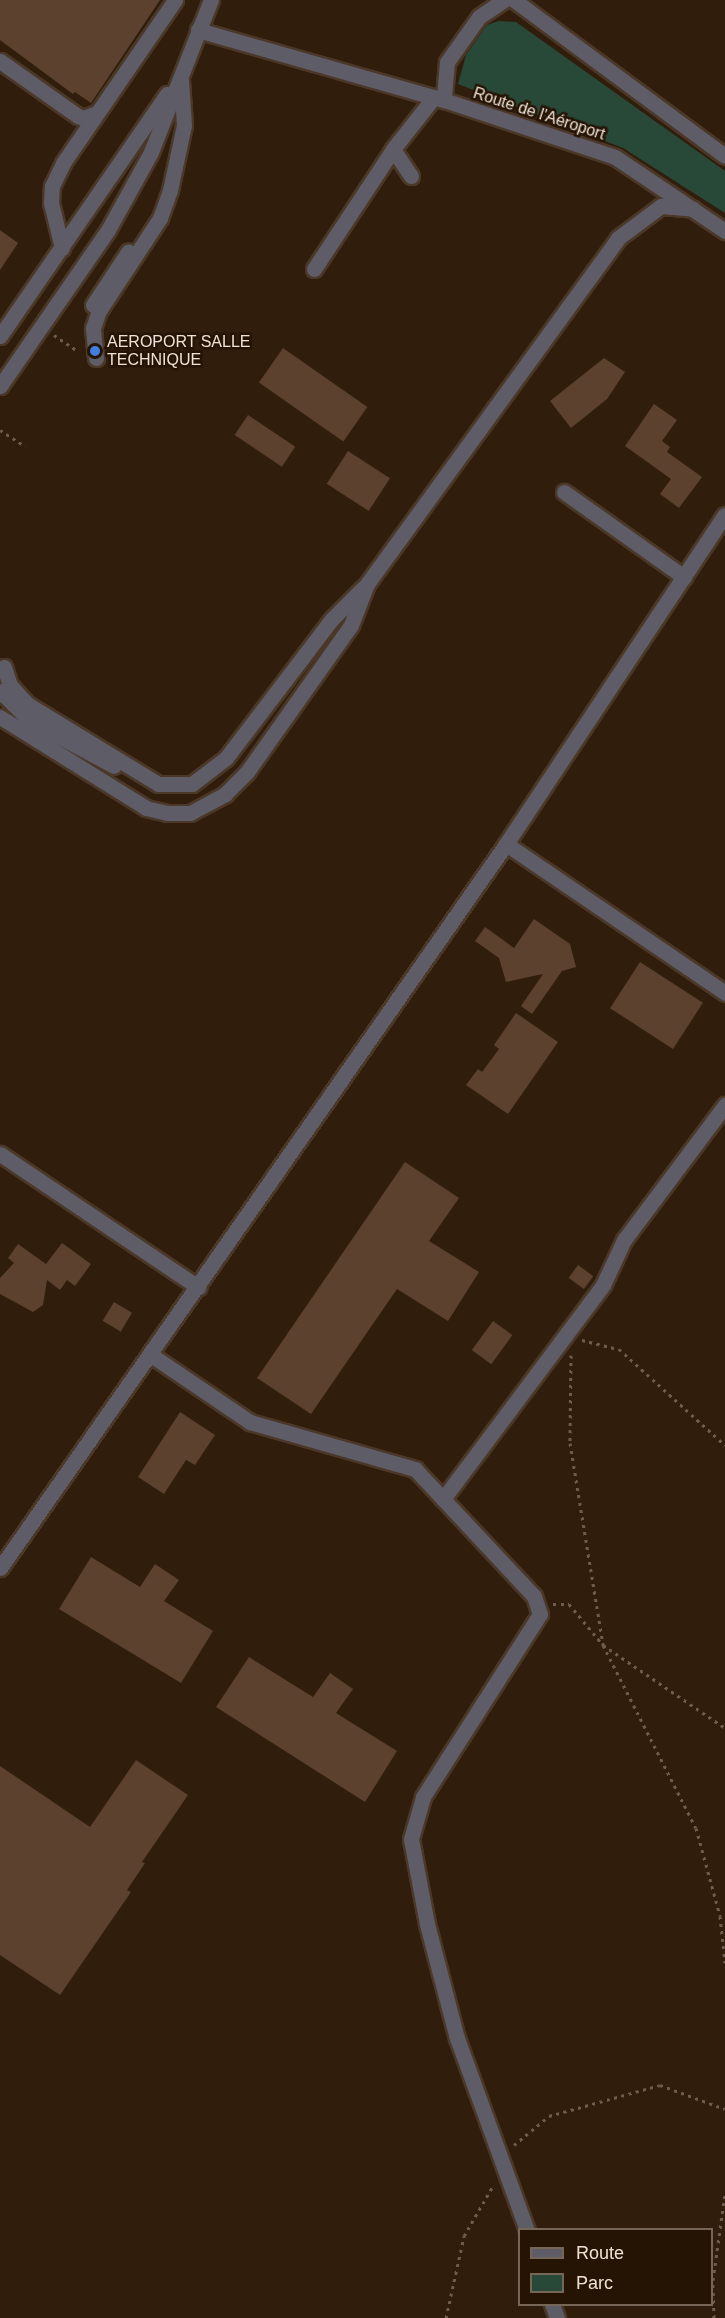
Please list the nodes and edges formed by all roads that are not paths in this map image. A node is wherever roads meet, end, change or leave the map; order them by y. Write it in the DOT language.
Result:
graph roads {
  1 [pos="175,0"];
  2 [pos="211,0"];
  3 [pos="504,0"];
  4 [pos="514,0"];
  5 [pos="198,30"];
  6 [pos="0,61"];
  7 [pos="180,74"];
  8 [pos="439,98"];
  9 [pos="97,113"];
  10 [pos="393,149"];
  11 [pos="725,156"];
  12 [pos="411,176"];
  13 [pos="693,209"];
  14 [pos="725,231"];
  15 [pos="62,248"];
  16 [pos="314,269"];
  17 [pos="0,336"];
  18 [pos="94,359"];
  19 [pos="0,386"];
  20 [pos="564,492"];
  21 [pos="725,515"];
  22 [pos="684,577"];
  23 [pos="367,584"];
  24 [pos="4,667"];
  25 [pos="0,691"];
  26 [pos="0,717"];
  27 [pos="158,784"];
  28 [pos="506,844"];
  29 [pos="725,993"];
  30 [pos="725,1105"];
  31 [pos="0,1154"];
  32 [pos="198,1287"];
  33 [pos="151,1355"];
  34 [pos="443,1500"];
  35 [pos="0,1568"];
  36 [pos="526,2228"];
  1 -- 9 [label="street"];
  2 -- 5 [label="street"];
  3 -- 8 [label="street"];
  4 -- 11 [label="street"];
  5 -- 7 [label="street"];
  5 -- 8 [label="street, Route de l'Aéroport"];
  6 -- 9 [label="street"];
  7 -- 15 [label="street"];
  7 -- 18 [label="street"];
  7 -- 19 [label="street"];
  8 -- 10 [label="street"];
  8 -- 13 [label="street, Route de l'Aéroport"];
  9 -- 15 [label="street"];
  10 -- 12 [label="street"];
  10 -- 16 [label="street"];
  13 -- 14 [label="street, Route de l'Aéroport"];
  13 -- 23 [label="street"];
  15 -- 17 [label="street"];
  20 -- 22 [label="street"];
  21 -- 22 [label="street"];
  22 -- 28 [label="street"];
  23 -- 26 [label="street"];
  23 -- 27 [label="street"];
  24 -- 27 [label="street"];
  25 -- 27 [label="street"];
  28 -- 29 [label="street"];
  28 -- 32 [label="street"];
  30 -- 34 [label="street"];
  31 -- 32 [label="street"];
  32 -- 33 [label="street"];
  33 -- 34 [label="street"];
  33 -- 35 [label="street"];
  34 -- 36 [label="street"];
}
